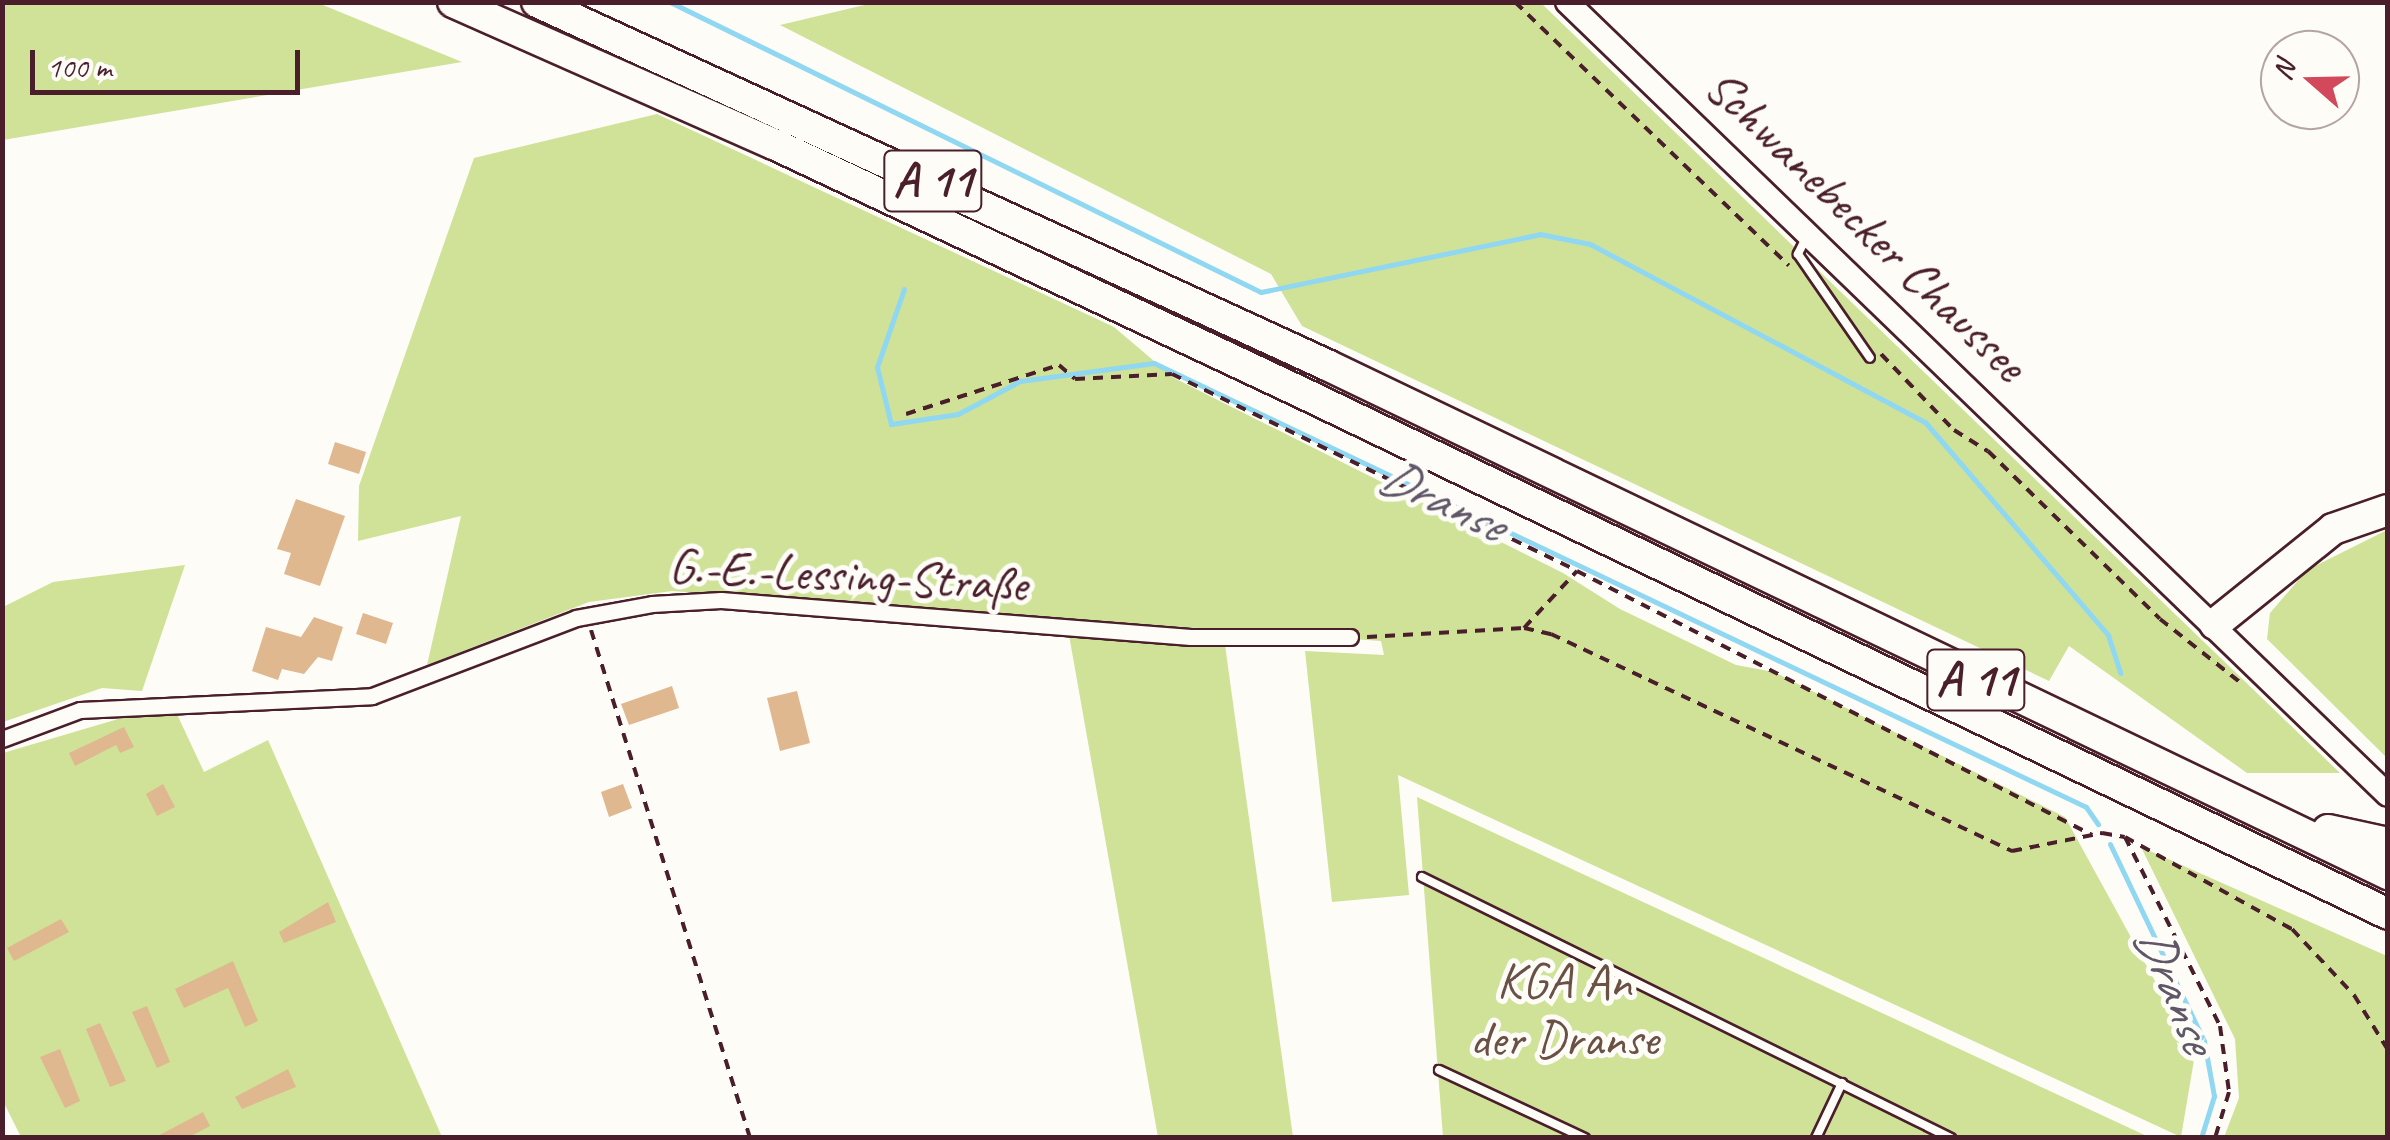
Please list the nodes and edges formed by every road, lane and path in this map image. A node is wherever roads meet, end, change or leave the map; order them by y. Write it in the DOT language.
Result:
graph roads {
  1 [pos="454,2"];
  2 [pos="536,2"];
  3 [pos="1566,2"];
  4 [pos="1809,231"];
  5 [pos="1870,358"];
  6 [pos="906,414"];
  7 [pos="2388,510"];
  8 [pos="1577,571"];
  9 [pos="587,616"];
  10 [pos="2215,624"];
  11 [pos="1524,628"];
  12 [pos="1350,638"];
  13 [pos="2,739"];
  14 [pos="2218,796"];
  15 [pos="2388,796"];
  16 [pos="2092,834"];
  17 [pos="2125,838"];
  18 [pos="2388,843"];
  19 [pos="2388,874"];
  20 [pos="1422,877"];
  21 [pos="2388,914"];
  22 [pos="2388,1050"];
  23 [pos="1439,1070"];
  24 [pos="1842,1084"];
  25 [pos="750,1138"];
  26 [pos="1585,1138"];
  27 [pos="1816,1138"];
  28 [pos="1951,1138"];
  29 [pos="2214,1138"];
  1 -- 21 [label="highway, A 11"];
  2 -- 14 [label="highway, A 11"];
  3 -- 4 [label="main road, Schwanebecker Chaussee"];
  4 -- 5 [label="lane"];
  4 -- 10 [label="main road, Schwanebecker Chaussee"];
  6 -- 8 [label="path"];
  7 -- 10 [label="highway"];
  8 -- 11 [label="path"];
  8 -- 16 [label="path"];
  9 -- 12 [label="street, G.-E.-Lessing-Straße"];
  9 -- 13 [label="street, G.-E.-Lessing-Straße"];
  9 -- 25 [label="path"];
  10 -- 15 [label="main road, Schwanebecker Chaussee"];
  11 -- 12 [label="path"];
  11 -- 16 [label="path"];
  14 -- 18 [label="highway"];
  14 -- 19 [label="highway, A 11"];
  16 -- 17 [label="path"];
  17 -- 22 [label="path"];
  17 -- 29 [label="path"];
  20 -- 24 [label="lane"];
  23 -- 26 [label="lane"];
  24 -- 27 [label="lane"];
  24 -- 28 [label="lane"];
}
